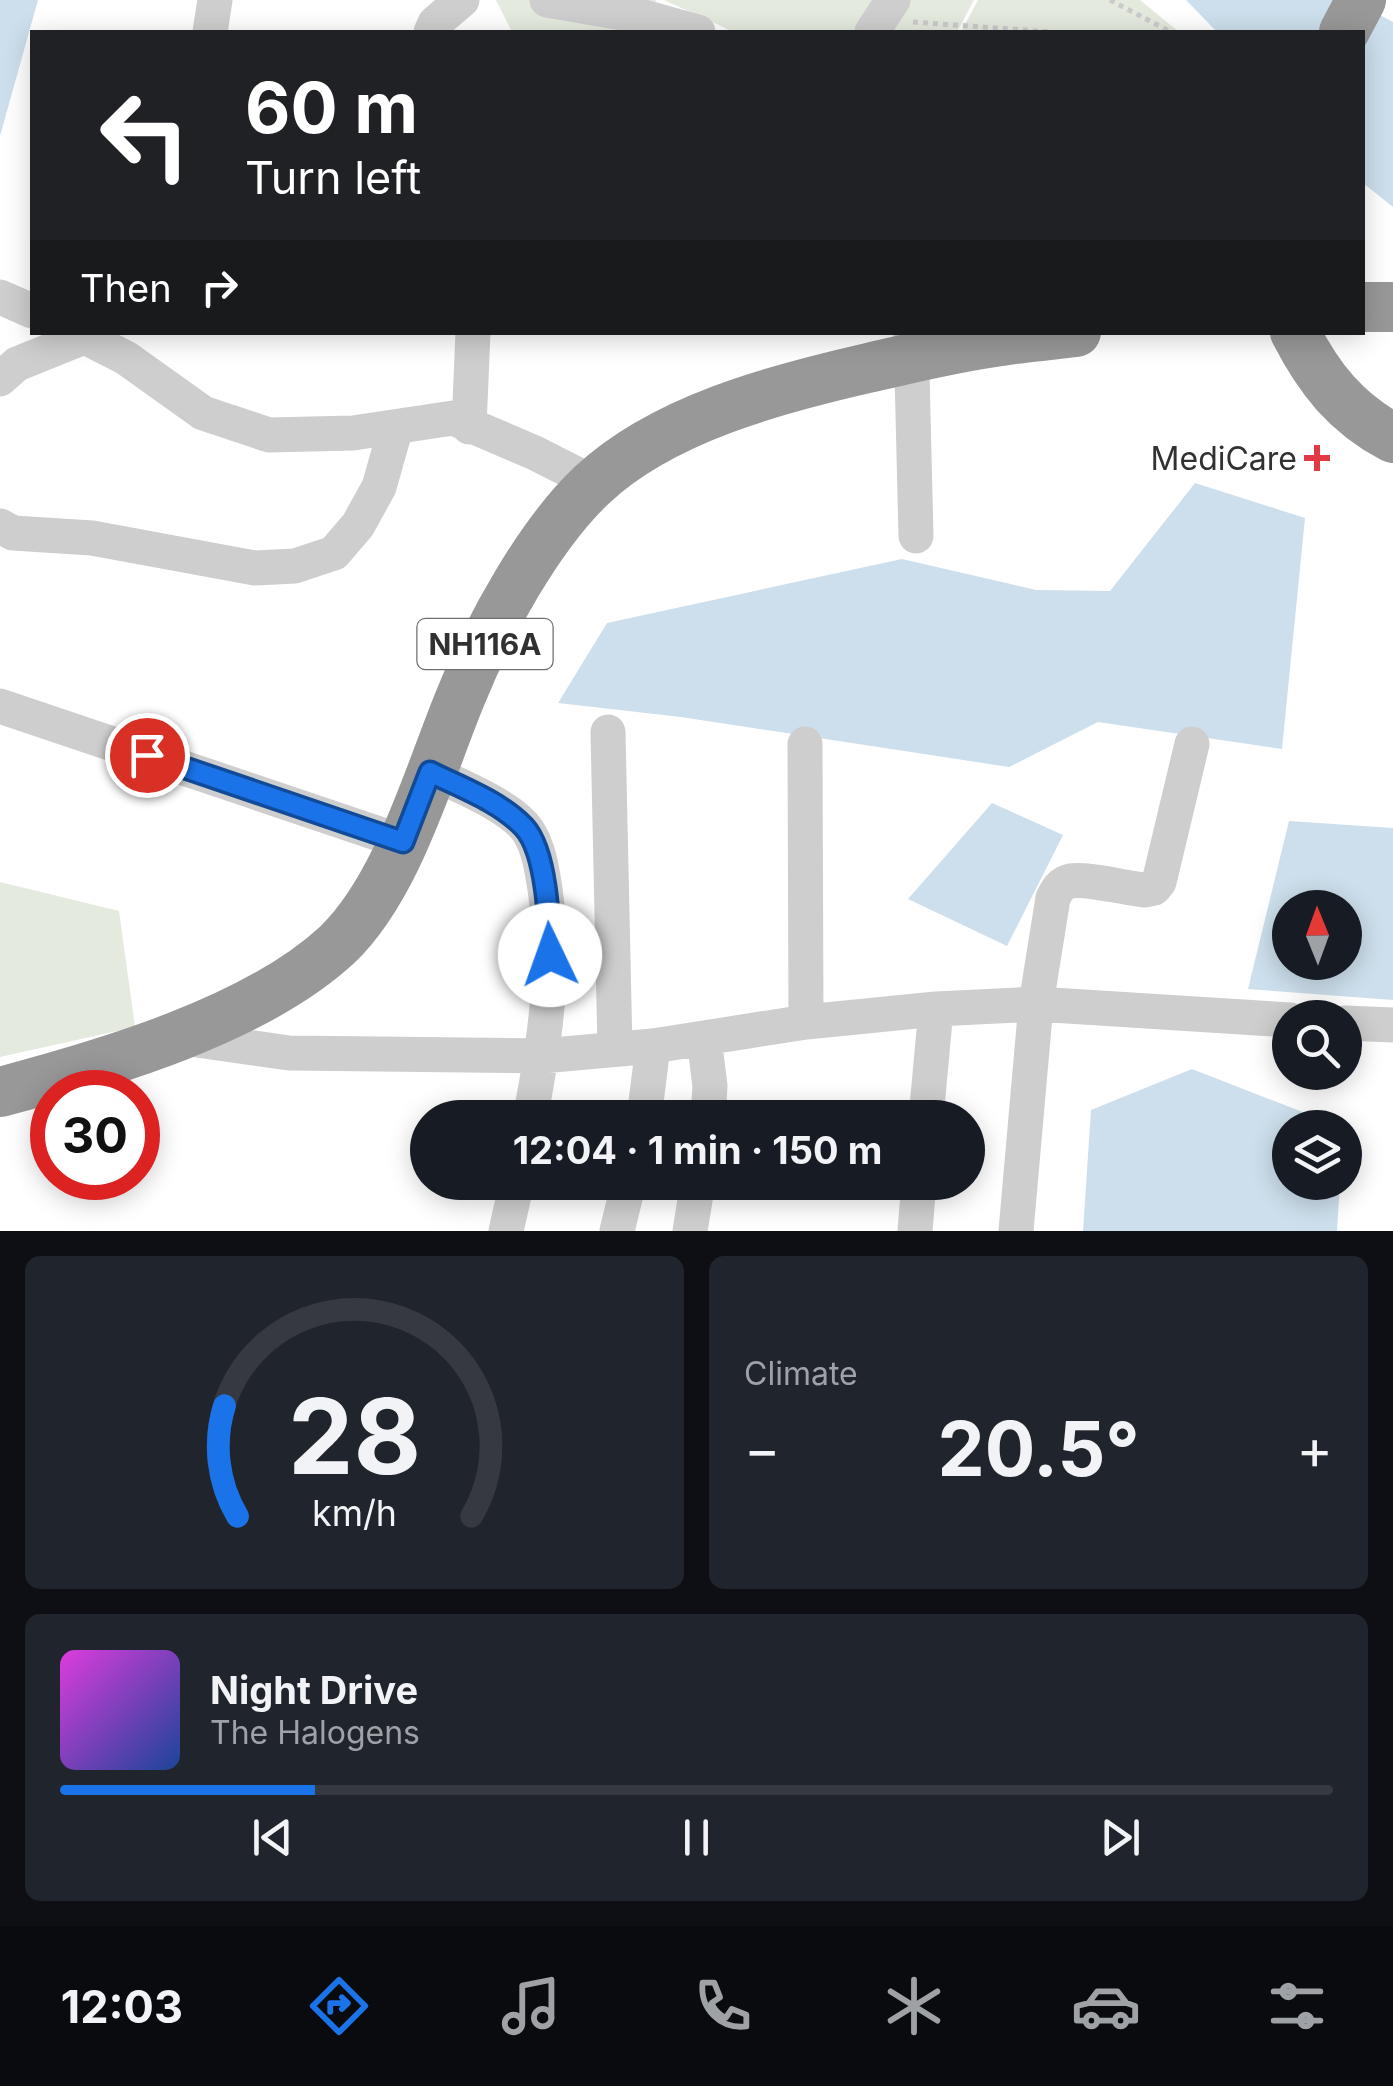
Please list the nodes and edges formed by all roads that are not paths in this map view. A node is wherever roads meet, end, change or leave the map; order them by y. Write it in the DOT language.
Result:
graph roads {
  1 [pos="215,0"];
  2 [pos="462,0"];
  3 [pos="546,0"];
  4 [pos="1360,0"];
  5 [pos="210,30"];
  6 [pos="431,30"];
  7 [pos="691,30"];
  8 [pos="1345,30"];
  9 [pos="0,296"];
  10 [pos="1365,307"];
  11 [pos="1393,307"];
  12 [pos="30,310"];
  13 [pos="80,335"];
  14 [pos="474,335"];
  15 [pos="1050,335"];
  16 [pos="1297,335"];
  17 [pos="132,345"];
  18 [pos="912,345"];
  19 [pos="0,379"];
  20 [pos="396,427"];
  21 [pos="469,427"];
  22 [pos="1393,438"];
  23 [pos="594,482"];
  24 [pos="0,526"];
  25 [pos="916,536"];
  26 [pos="0,706"];
  27 [pos="608,732"];
  28 [pos="805,744"];
  29 [pos="1192,744"];
  30 [pos="430,772"];
  31 [pos="403,842"];
  32 [pos="1036,1004"];
  33 [pos="936,1009"];
  34 [pos="1272,1019"];
  35 [pos="806,1022"];
  36 [pos="1362,1024"];
  37 [pos="1393,1025"];
  38 [pos="174,1036"];
  39 [pos="704,1038"];
  40 [pos="653,1046"];
  41 [pos="616,1049"];
  42 [pos="542,1056"];
  43 [pos="0,1092"];
  44 [pos="533,1100"];
  45 [pos="646,1100"];
  46 [pos="709,1100"];
  47 [pos="928,1100"];
  48 [pos="514,1200"];
  49 [pos="625,1200"];
  50 [pos="695,1200"];
  51 [pos="918,1200"];
  52 [pos="506,1231"];
  53 [pos="617,1231"];
  54 [pos="690,1231"];
  55 [pos="915,1231"];
  56 [pos="1016,1231"];
  1 -- 5 [label="street"];
  2 -- 6 [label="street"];
  3 -- 7 [label="street"];
  4 -- 8 [label="highway"];
  9 -- 12 [label="street"];
  10 -- 11 [label="highway"];
  13 -- 17 [label="street"];
  13 -- 19 [label="street"];
  14 -- 21 [label="street"];
  15 -- 18 [label="highway, NH116A"];
  16 -- 22 [label="highway"];
  17 -- 20 [label="street"];
  18 -- 23 [label="highway, NH116A"];
  18 -- 25 [label="street"];
  20 -- 21 [label="street"];
  20 -- 24 [label="street"];
  21 -- 23 [label="street"];
  23 -- 30 [label="highway, NH116A"];
  26 -- 31 [label="street"];
  27 -- 41 [label="street"];
  28 -- 35 [label="street"];
  29 -- 32 [label="street"];
  30 -- 31 [label="highway, NH116A"];
  30 -- 42 [label="street"];
  31 -- 38 [label="highway, NH116A"];
  32 -- 33 [label="street"];
  32 -- 34 [label="street"];
  32 -- 56 [label="street"];
  33 -- 35 [label="street"];
  33 -- 47 [label="street"];
  35 -- 39 [label="street"];
  36 -- 37 [label="street"];
  38 -- 42 [label="street"];
  38 -- 43 [label="highway, NH116A"];
  39 -- 40 [label="street"];
  39 -- 46 [label="street"];
  40 -- 41 [label="street"];
  40 -- 45 [label="street"];
  41 -- 42 [label="street"];
  42 -- 44 [label="street"];
  48 -- 52 [label="street"];
  49 -- 53 [label="street"];
  50 -- 54 [label="street"];
  51 -- 55 [label="street"];
}
